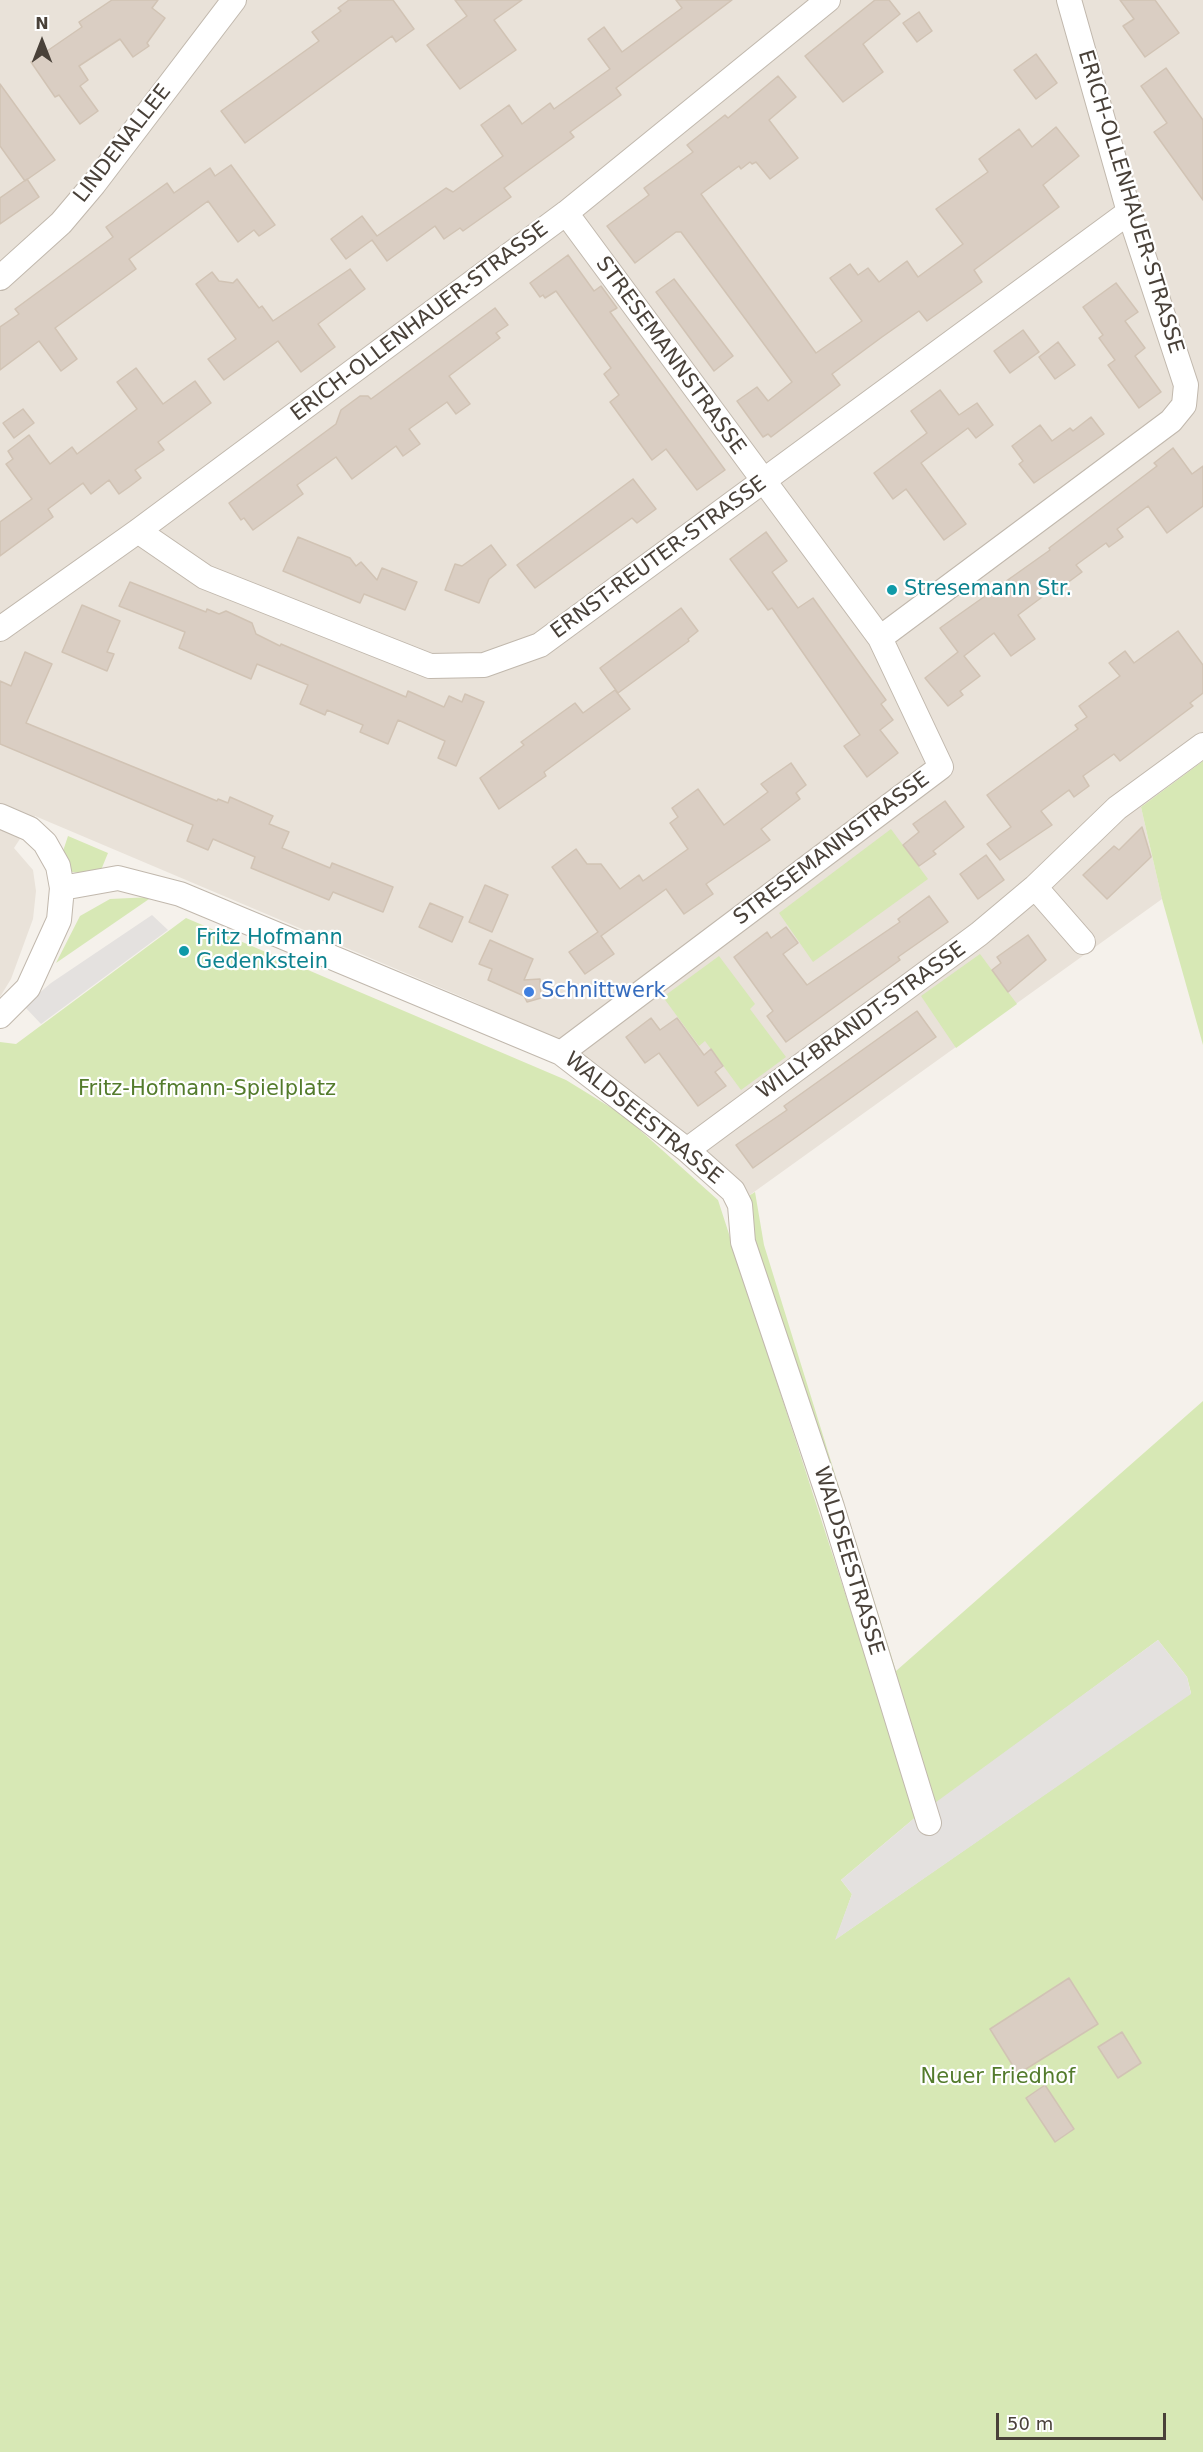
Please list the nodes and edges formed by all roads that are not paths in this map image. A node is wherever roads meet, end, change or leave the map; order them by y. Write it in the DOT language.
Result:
graph roads {
  1 [pos="234,0"];
  2 [pos="828,0"];
  3 [pos="1069,0"];
  4 [pos="566,213"];
  5 [pos="1129,213"];
  6 [pos="0,278"];
  7 [pos="1193,409"];
  8 [pos="763,482"];
  9 [pos="138,531"];
  10 [pos="0,628"];
  11 [pos="880,638"];
  12 [pos="1203,745"];
  13 [pos="0,816"];
  14 [pos="1035,887"];
  15 [pos="62,888"];
  16 [pos="1083,942"];
  17 [pos="0,1016"];
  18 [pos="561,1053"];
  19 [pos="687,1150"];
  20 [pos="929,1823"];
  1 -- 6 [label="street, LINDENALLEE"];
  2 -- 4 [label="street, ERICH-OLLENHAUER-STRASSE"];
  3 -- 5 [label="street, ERICH-OLLENHAUER-STRASSE"];
  4 -- 8 [label="street, STRESEMANNSTRASSE"];
  4 -- 9 [label="street, ERICH-OLLENHAUER-STRASSE"];
  5 -- 7 [label="street, ERICH-OLLENHAUER-STRASSE"];
  5 -- 8 [label="street, ERNST-REUTER-STRASSE"];
  7 -- 11 [label="street, ERICH-OLLENHAUER-STRASSE"];
  8 -- 9 [label="street, ERNST-REUTER-STRASSE"];
  8 -- 11 [label="street, STRESEMANNSTRASSE"];
  9 -- 10 [label="street, ERICH-OLLENHAUER-STRASSE"];
  11 -- 18 [label="street, STRESEMANNSTRASSE"];
  12 -- 14 [label="street, WILLY-BRANDT-STRASSE"];
  13 -- 15 [label="street"];
  14 -- 16 [label="street"];
  14 -- 19 [label="street, WILLY-BRANDT-STRASSE"];
  15 -- 17 [label="street"];
  15 -- 18 [label="street, WALDSEESTRASSE"];
  18 -- 19 [label="street, WALDSEESTRASSE"];
  19 -- 20 [label="street, WALDSEESTRASSE"];
}
